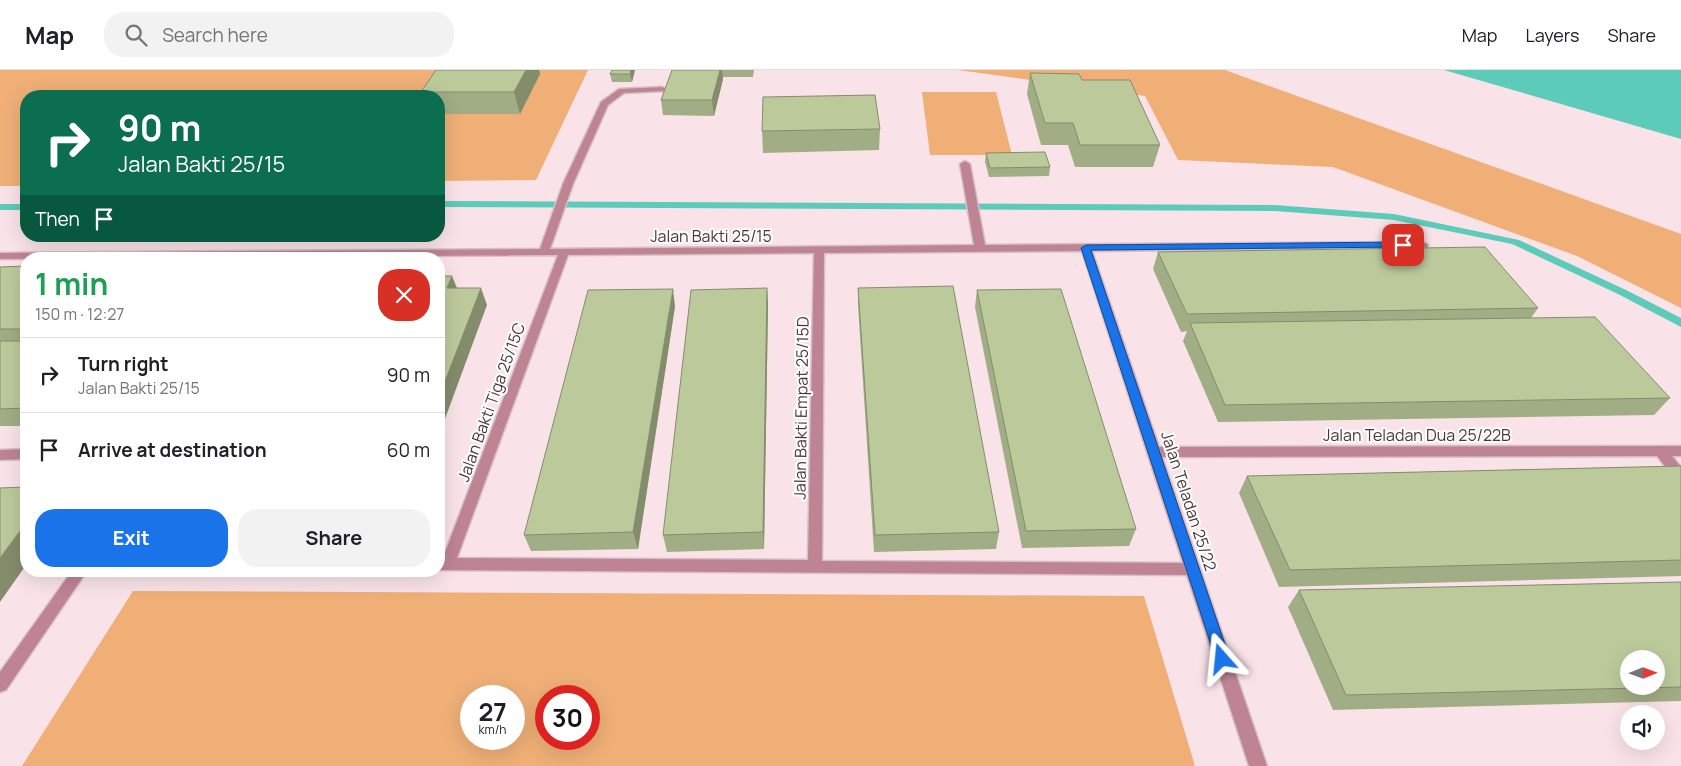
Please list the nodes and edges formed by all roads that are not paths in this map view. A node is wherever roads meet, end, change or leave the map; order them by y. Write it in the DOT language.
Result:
graph roads {
  1 [pos="662,89"];
  2 [pos="965,164"];
  3 [pos="1423,245"];
  4 [pos="980,248"];
  5 [pos="1086,248"];
  6 [pos="819,250"];
  7 [pos="544,252"];
  8 [pos="564,252"];
  9 [pos="445,254"];
  10 [pos="0,256"];
  11 [pos="20,256"];
  12 [pos="1660,451"];
  13 [pos="1681,451"];
  14 [pos="1154,452"];
  15 [pos="20,454"];
  16 [pos="0,455"];
  17 [pos="1681,476"];
  18 [pos="445,561"];
  19 [pos="445,564"];
  20 [pos="815,567"];
  21 [pos="1193,569"];
  22 [pos="76,577"];
  23 [pos="0,685"];
  24 [pos="1258,766"];
  1 -- 7 [label="street"];
  2 -- 4 [label="street"];
  3 -- 5 [label="street, Jalan Bakti 25/15"];
  4 -- 5 [label="street, Jalan Bakti 25/15"];
  4 -- 6 [label="street, Jalan Bakti 25/15"];
  5 -- 14 [label="street, Jalan Teladan 25/22"];
  6 -- 8 [label="street, Jalan Bakti 25/15"];
  6 -- 20 [label="street, Jalan Bakti Empat 25/15D"];
  7 -- 8 [label="street, Jalan Bakti 25/15"];
  7 -- 9 [label="street, Jalan Bakti 25/15"];
  8 -- 18 [label="street, Jalan Bakti Tiga 25/15C"];
  10 -- 11 [label="street, Jalan Bakti 25/15"];
  12 -- 13 [label="street, Jalan Teladan Dua 25/22B"];
  12 -- 14 [label="street, Jalan Teladan Dua 25/22B"];
  12 -- 17 [label="street"];
  14 -- 21 [label="street, Jalan Teladan 25/22"];
  15 -- 16 [label="street"];
  19 -- 20 [label="street"];
  20 -- 21 [label="street"];
  21 -- 24 [label="street, Jalan Teladan 25/22"];
  22 -- 23 [label="street"];
}
